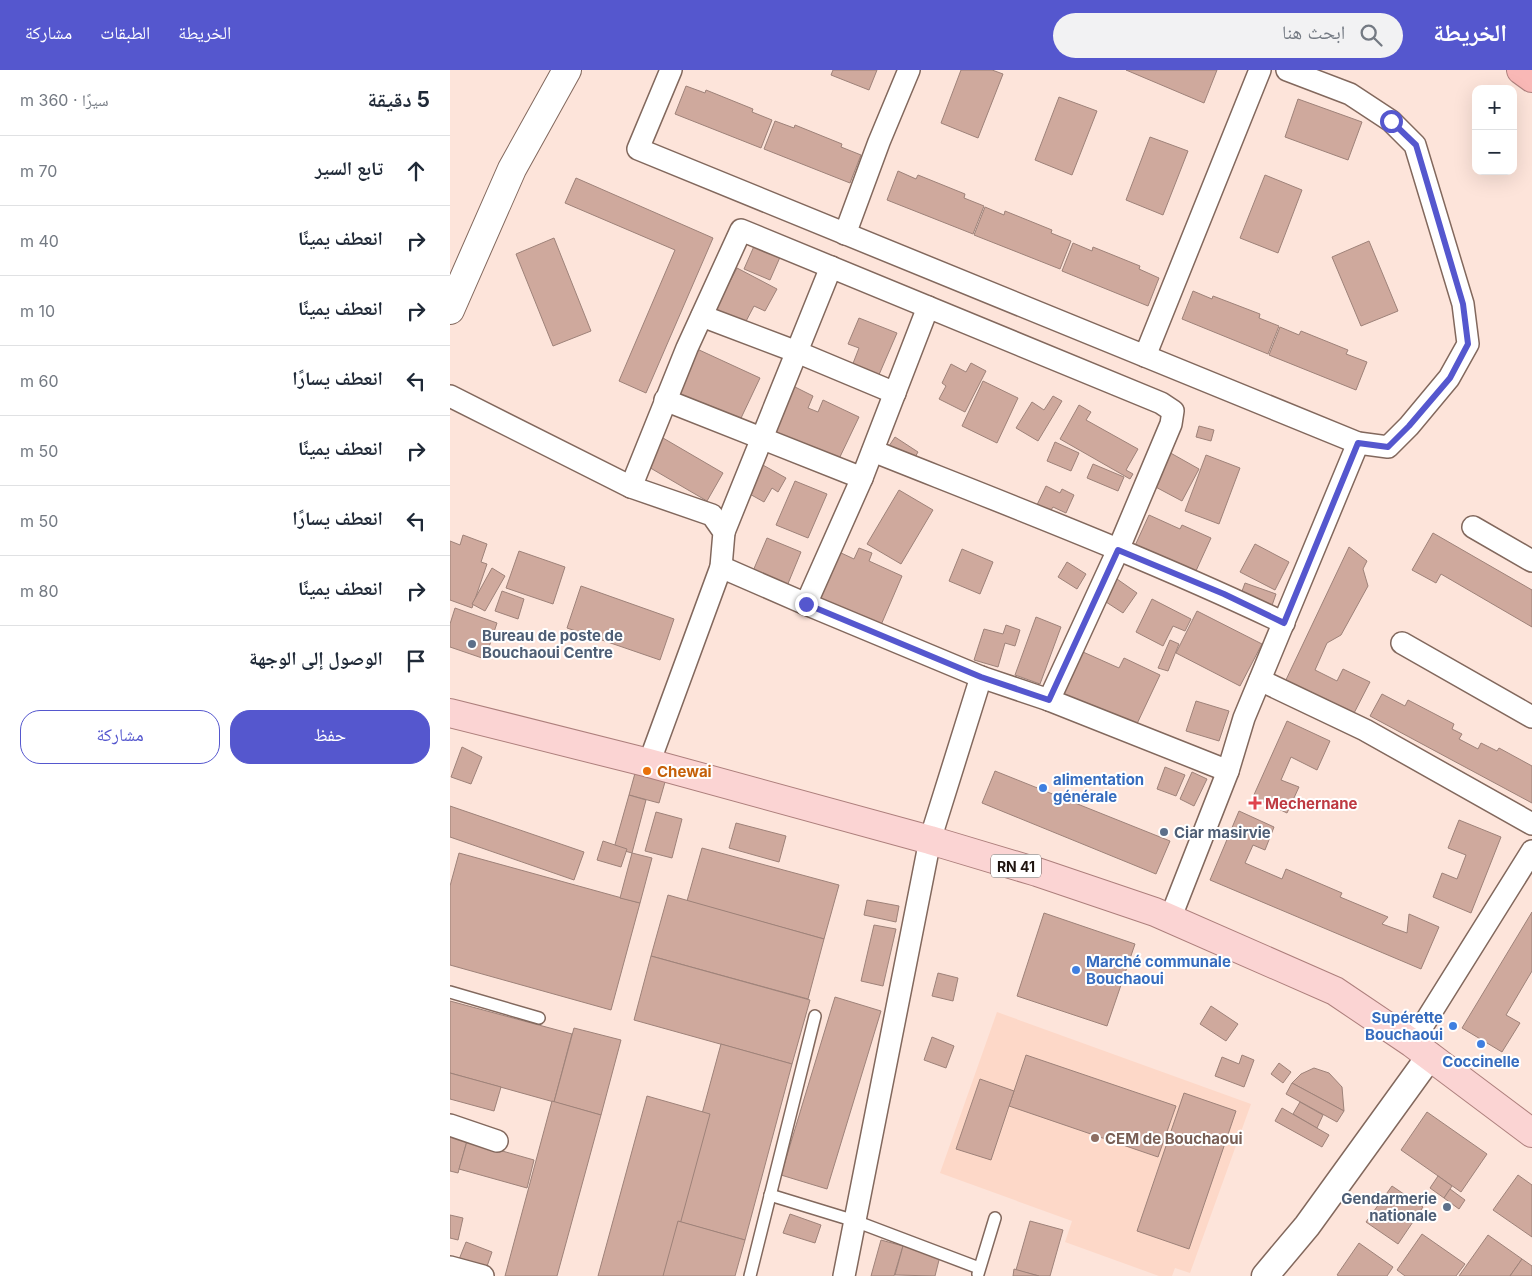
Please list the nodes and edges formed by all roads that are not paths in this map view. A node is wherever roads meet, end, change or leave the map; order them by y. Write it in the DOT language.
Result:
graph roads {
  1 [pos="568,70"];
  2 [pos="671,70"];
  3 [pos="909,70"];
  4 [pos="1260,70"];
  5 [pos="1288,70"];
  6 [pos="1521,70"];
  7 [pos="1532,78"];
  8 [pos="845,234"];
  9 [pos="831,267"];
  10 [pos="928,307"];
  11 [pos="450,310"];
  12 [pos="702,316"];
  13 [pos="797,352"];
  14 [pos="1145,356"];
  15 [pos="896,393"];
  16 [pos="450,396"];
  17 [pos="665,400"];
  18 [pos="762,438"];
  19 [pos="1358,443"];
  20 [pos="873,451"];
  21 [pos="862,478"];
  22 [pos="632,487"];
  23 [pos="1473,527"];
  24 [pos="724,532"];
  25 [pos="1118,550"];
  26 [pos="1532,560"];
  27 [pos="721,567"];
  28 [pos="806,604"];
  29 [pos="1284,623"];
  30 [pos="1402,643"];
  31 [pos="981,677"];
  32 [pos="1260,680"];
  33 [pos="1049,700"];
  34 [pos="450,713"];
  35 [pos="1532,717"];
  36 [pos="649,763"];
  37 [pos="1228,771"];
  38 [pos="1532,824"];
  39 [pos="930,840"];
  40 [pos="1532,851"];
  41 [pos="1170,919"];
  42 [pos="450,992"];
  43 [pos="816,1016"];
  44 [pos="539,1018"];
  45 [pos="1421,1050"];
  46 [pos="450,1126"];
  47 [pos="1532,1133"];
  48 [pos="497,1141"];
  49 [pos="770,1194"];
  50 [pos="994,1218"];
  51 [pos="855,1221"];
  52 [pos="450,1267"];
  53 [pos="978,1272"];
  54 [pos="483,1276"];
  55 [pos="750,1276"];
  56 [pos="844,1276"];
  57 [pos="1265,1276"];
  1 -- 11 [label="main road"];
  2 -- 8 [label="street"];
  3 -- 8 [label="street"];
  4 -- 14 [label="street"];
  5 -- 19 [label="street"];
  6 -- 7 [label="highway"];
  8 -- 14 [label="street"];
  9 -- 10 [label="street"];
  9 -- 12 [label="street"];
  9 -- 13 [label="street"];
  10 -- 15 [label="street"];
  10 -- 25 [label="street"];
  12 -- 13 [label="street"];
  12 -- 17 [label="street"];
  13 -- 15 [label="street"];
  13 -- 18 [label="street"];
  14 -- 19 [label="street"];
  15 -- 20 [label="street"];
  16 -- 22 [label="street"];
  17 -- 18 [label="street"];
  17 -- 22 [label="street"];
  18 -- 21 [label="street"];
  18 -- 24 [label="street"];
  19 -- 29 [label="street"];
  20 -- 21 [label="street"];
  20 -- 25 [label="street"];
  21 -- 28 [label="street"];
  22 -- 24 [label="street"];
  23 -- 26 [label="street"];
  24 -- 27 [label="street"];
  25 -- 29 [label="street"];
  25 -- 33 [label="street"];
  27 -- 28 [label="street"];
  27 -- 36 [label="street"];
  28 -- 31 [label="street"];
  29 -- 32 [label="street"];
  30 -- 35 [label="street"];
  31 -- 33 [label="street"];
  31 -- 39 [label="street"];
  32 -- 37 [label="street"];
  32 -- 38 [label="street"];
  33 -- 37 [label="street"];
  34 -- 36 [label="main road, RN 41"];
  36 -- 39 [label="main road, RN 41"];
  37 -- 41 [label="street"];
  39 -- 41 [label="main road, RN 41"];
  39 -- 51 [label="street"];
  40 -- 45 [label="street"];
  41 -- 45 [label="main road, RN 41"];
  42 -- 44 [label="lane"];
  43 -- 49 [label="lane"];
  45 -- 47 [label="main road, RN 41"];
  45 -- 57 [label="street"];
  46 -- 48 [label="street"];
  49 -- 51 [label="lane"];
  49 -- 55 [label="lane"];
  50 -- 53 [label="lane"];
  51 -- 53 [label="lane"];
  51 -- 56 [label="street"];
  52 -- 54 [label="street"];
}
